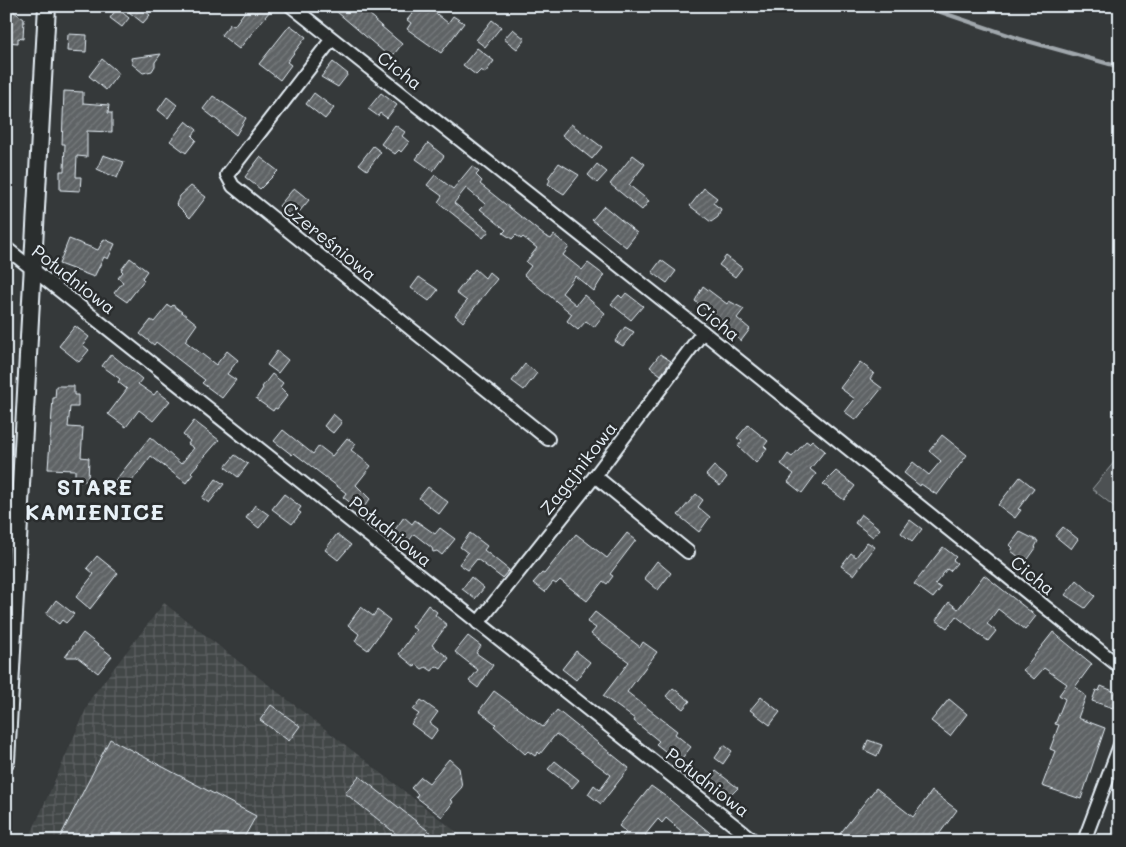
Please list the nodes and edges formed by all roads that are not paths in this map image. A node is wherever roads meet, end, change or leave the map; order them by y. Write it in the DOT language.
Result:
graph roads {
  1 [pos="47,6"];
  2 [pos="291,6"];
  3 [pos="332,38"];
  4 [pos="6,248"];
  5 [pos="32,269"];
  6 [pos="703,332"];
  7 [pos="548,439"];
  8 [pos="595,476"];
  9 [pos="688,552"];
  10 [pos="478,623"];
  11 [pos="1120,667"];
  12 [pos="1120,745"];
  13 [pos="6,761"];
  14 [pos="754,841"];
  15 [pos="1084,841"];
  1 -- 5 [label="street"];
  2 -- 3 [label="street, Cicha"];
  3 -- 6 [label="street, Cicha"];
  3 -- 7 [label="street, Czereśniowa"];
  4 -- 5 [label="street, Południowa"];
  5 -- 10 [label="street, Południowa"];
  5 -- 13 [label="street"];
  6 -- 8 [label="street, Zagajnikowa"];
  6 -- 11 [label="street, Cicha"];
  8 -- 9 [label="street"];
  8 -- 10 [label="street, Zagajnikowa"];
  10 -- 14 [label="street, Południowa"];
  12 -- 15 [label="street"];
}
